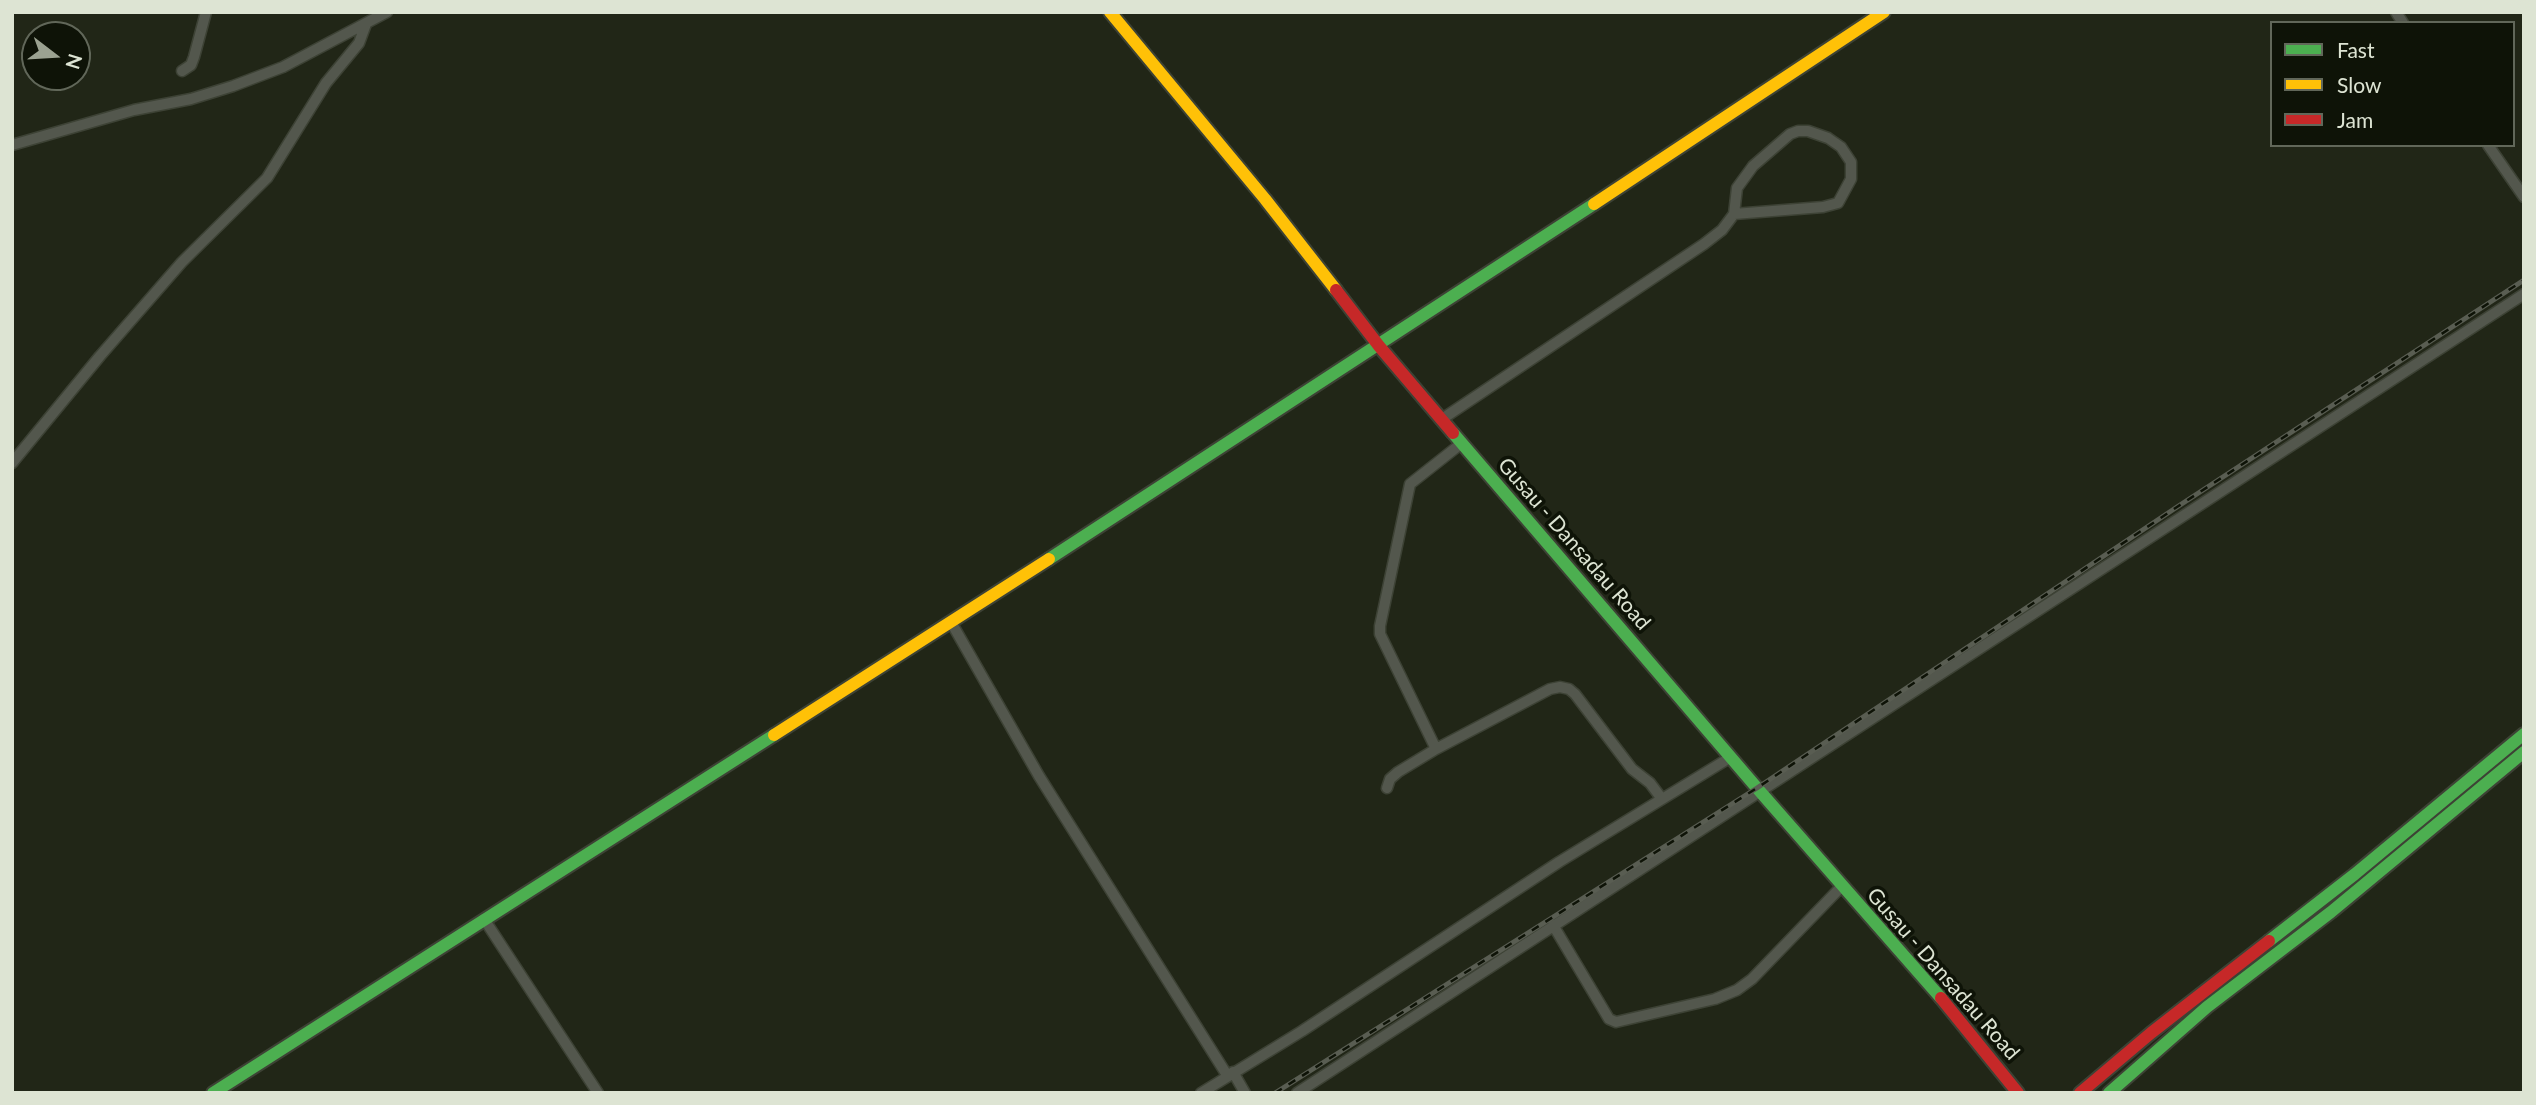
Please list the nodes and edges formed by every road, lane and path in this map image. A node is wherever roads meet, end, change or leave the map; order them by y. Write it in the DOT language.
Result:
graph roads {
  1 [pos="206,12"];
  2 [pos="387,12"];
  3 [pos="1110,12"];
  4 [pos="1884,12"];
  5 [pos="366,24"];
  6 [pos="182,71"];
  7 [pos="12,145"];
  8 [pos="2489,147"];
  9 [pos="2524,197"];
  10 [pos="1734,214"];
  11 [pos="2524,294"];
  12 [pos="1379,346"];
  13 [pos="1442,419"];
  14 [pos="1462,443"];
  15 [pos="12,463"];
  16 [pos="951,622"];
  17 [pos="2524,734"];
  18 [pos="1436,749"];
  19 [pos="2524,752"];
  20 [pos="1731,757"];
  21 [pos="1387,788"];
  22 [pos="1761,792"];
  23 [pos="1662,799"];
  24 [pos="1842,886"];
  25 [pos="484,919"];
  26 [pos="1553,925"];
  27 [pos="1230,1073"];
  28 [pos="213,1093"];
  29 [pos="598,1093"];
  30 [pos="1201,1093"];
  31 [pos="1245,1093"];
  32 [pos="1297,1093"];
  33 [pos="2018,1093"];
  34 [pos="2080,1093"];
  35 [pos="2109,1093"];
  1 -- 6 [label="street"];
  2 -- 5 [label="street"];
  3 -- 12 [label="main road, Gusau - Dansadau Road"];
  4 -- 12 [label="main road"];
  5 -- 7 [label="street"];
  5 -- 15 [label="street"];
  8 -- 9 [label="street"];
  10 -- 10 [label="street"];
  10 -- 13 [label="street"];
  11 -- 22 [label="street"];
  12 -- 13 [label="main road, Gusau - Dansadau Road"];
  12 -- 16 [label="main road"];
  13 -- 14 [label="main road, Gusau - Dansadau Road"];
  14 -- 18 [label="street"];
  14 -- 20 [label="main road, Gusau - Dansadau Road"];
  16 -- 25 [label="main road"];
  16 -- 27 [label="street"];
  17 -- 34 [label="main road"];
  18 -- 21 [label="street"];
  18 -- 23 [label="street"];
  19 -- 35 [label="main road"];
  20 -- 22 [label="main road, Gusau - Dansadau Road"];
  20 -- 23 [label="street"];
  22 -- 24 [label="main road, Gusau - Dansadau Road"];
  22 -- 26 [label="street"];
  23 -- 27 [label="street"];
  24 -- 26 [label="street"];
  24 -- 33 [label="main road, Gusau - Dansadau Road"];
  25 -- 28 [label="main road"];
  25 -- 29 [label="street"];
  26 -- 32 [label="street"];
  27 -- 30 [label="street"];
  27 -- 31 [label="street"];
}
